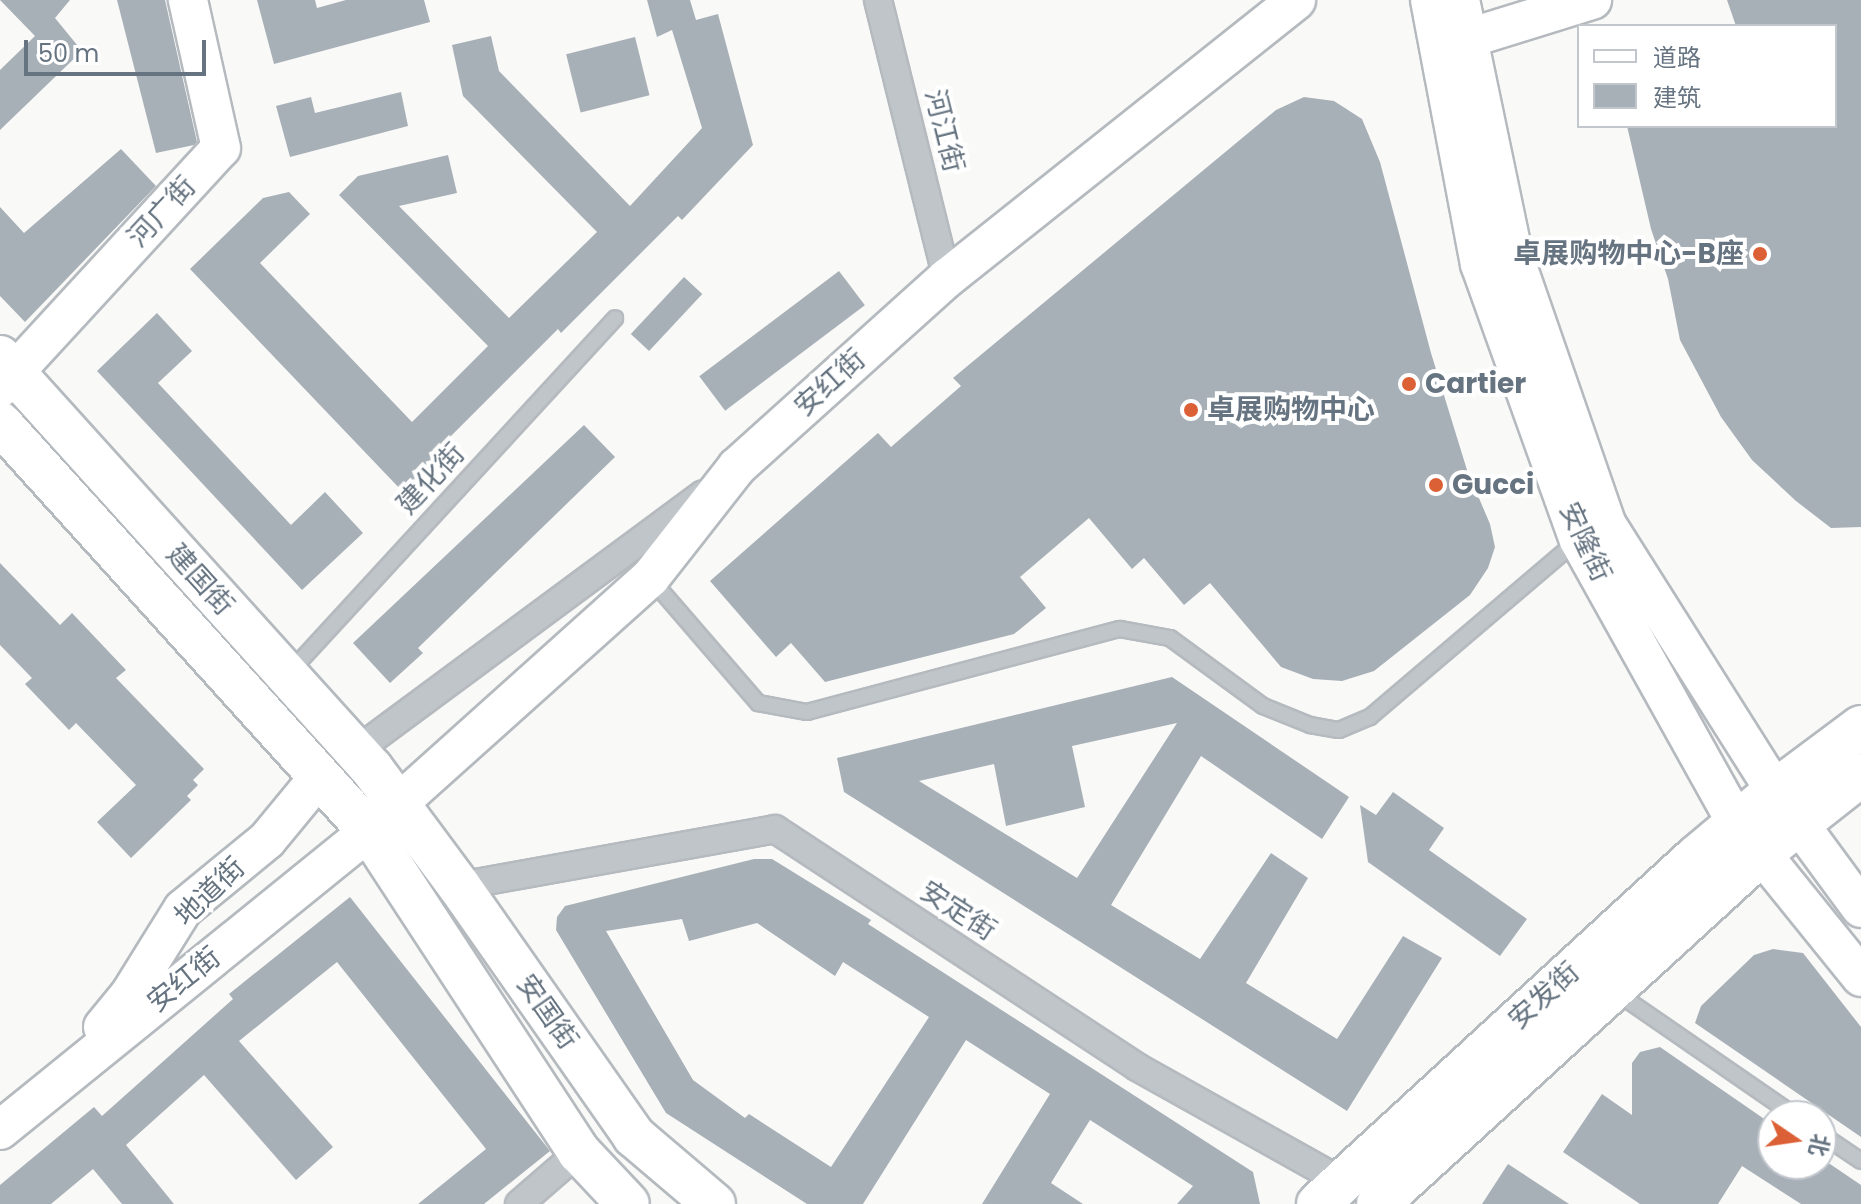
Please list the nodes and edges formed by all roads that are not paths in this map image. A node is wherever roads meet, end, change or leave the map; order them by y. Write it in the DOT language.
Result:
graph roads {
  1 [pos="188,0"];
  2 [pos="878,0"];
  3 [pos="1296,0"];
  4 [pos="1430,0"];
  5 [pos="1460,0"];
  6 [pos="1592,0"];
  7 [pos="1469,38"];
  8 [pos="947,278"];
  9 [pos="615,318"];
  10 [pos="5,372"];
  11 [pos="0,423"];
  12 [pos="737,467"];
  13 [pos="1579,540"];
  14 [pos="650,578"];
  15 [pos="286,676"];
  16 [pos="1861,727"];
  17 [pos="356,751"];
  18 [pos="1861,775"];
  19 [pos="319,777"];
  20 [pos="399,803"];
  21 [pos="1786,807"];
  22 [pos="369,831"];
  23 [pos="1750,837"];
  24 [pos="459,886"];
  25 [pos="1861,908"];
  26 [pos="1861,977"];
  27 [pos="1613,991"];
  28 [pos="1772,1100"];
  29 [pos="0,1106"];
  30 [pos="0,1130"];
  31 [pos="1837,1145"];
  32 [pos="579,1152"];
  33 [pos="1861,1161"];
  34 [pos="1330,1193"];
  35 [pos="624,1202"];
  36 [pos="1381,1203"];
  37 [pos="519,1204"];
  38 [pos="714,1204"];
  1 -- 10 [label="main road, 河广街"];
  2 -- 8 [label="street, 河江街"];
  3 -- 8 [label="main road, 安红街"];
  4 -- 13 [label="main road, 安隆街"];
  5 -- 7 [label="main road, 安隆街"];
  6 -- 7 [label="main road"];
  7 -- 21 [label="main road, 安隆街"];
  8 -- 12 [label="main road, 安红街"];
  9 -- 15 [label="lane, 建化街"];
  10 -- 15 [label="main road, 建国街"];
  11 -- 19 [label="main road, 建国街"];
  12 -- 14 [label="main road, 安红街"];
  12 -- 17 [label="street"];
  13 -- 14 [label="lane"];
  13 -- 23 [label="main road, 安隆街"];
  14 -- 20 [label="main road, 安红街"];
  15 -- 17 [label="main road, 建国街"];
  16 -- 21 [label="main road"];
  17 -- 20 [label="main road, 建国街"];
  18 -- 21 [label="main road"];
  19 -- 22 [label="main road, 建国街"];
  19 -- 29 [label="main road, 地道街"];
  20 -- 24 [label="main road, 安国街"];
  21 -- 23 [label="main road, 安发街"];
  21 -- 25 [label="main road, 安隆街"];
  22 -- 30 [label="main road, 安红街"];
  22 -- 32 [label="main road, 安国街"];
  23 -- 26 [label="main road, 安隆街"];
  23 -- 27 [label="main road, 安发街"];
  23 -- 34 [label="main road, 安发街"];
  24 -- 34 [label="street, 安定街"];
  24 -- 38 [label="main road, 安国街"];
  27 -- 28 [label="lane"];
  27 -- 36 [label="main road, 安发街"];
  31 -- 33 [label="lane"];
  32 -- 35 [label="main road, 安国街"];
  32 -- 37 [label="street"];
  34 -- 36 [label="street, 安定街"];
}
